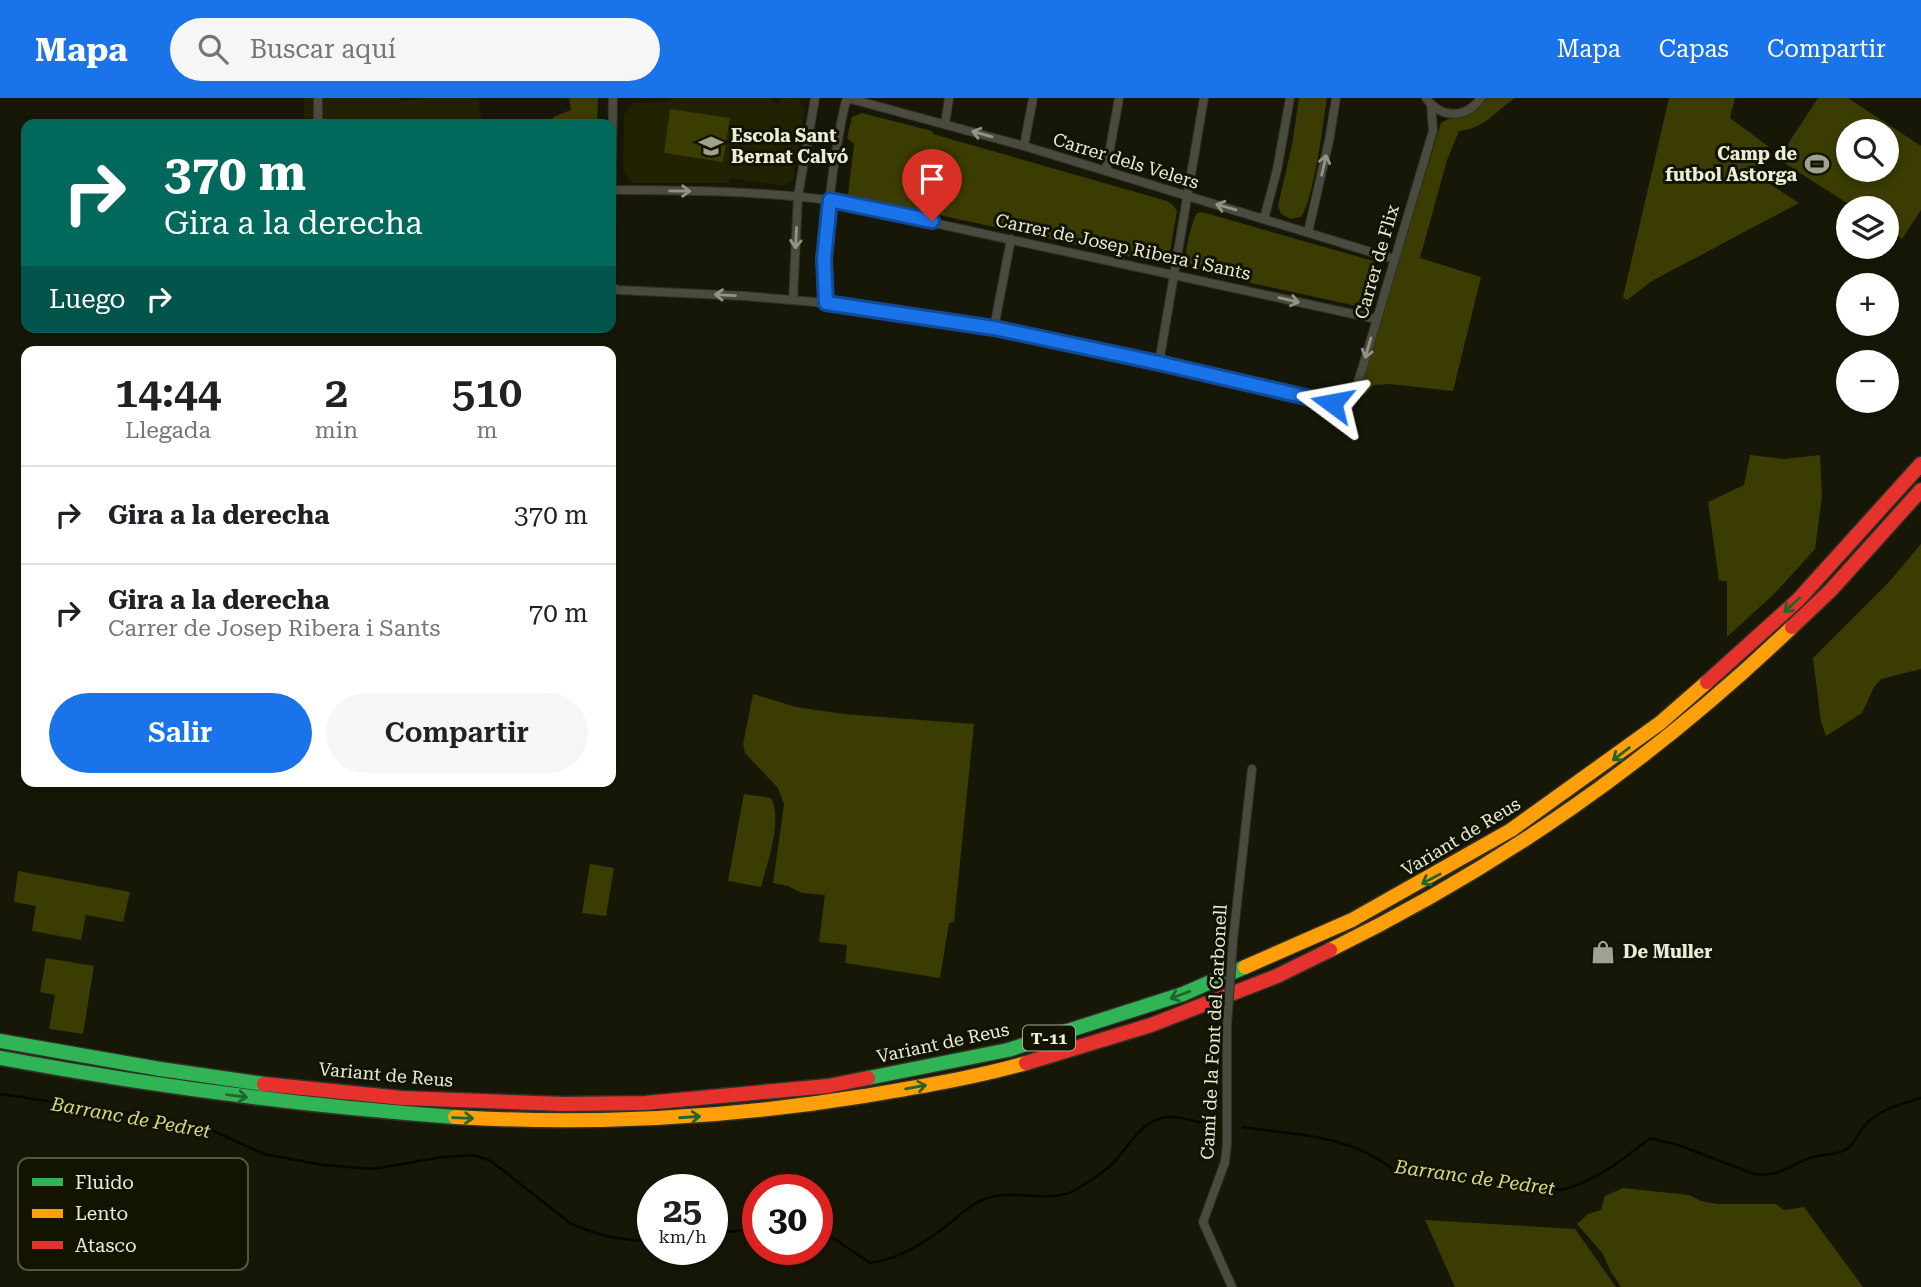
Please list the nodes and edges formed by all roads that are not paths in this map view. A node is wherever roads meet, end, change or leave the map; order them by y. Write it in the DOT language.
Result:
graph roads {
  1 [pos="318,98"];
  2 [pos="612,98"];
  3 [pos="816,98"];
  4 [pos="847,98"];
  5 [pos="949,98"];
  6 [pos="1033,98"];
  7 [pos="1119,98"];
  8 [pos="1204,98"];
  9 [pos="1290,98"];
  10 [pos="1336,98"];
  11 [pos="1481,98"];
  12 [pos="1428,101"];
  13 [pos="1447,114"];
  14 [pos="318,119"];
  15 [pos="612,119"];
  16 [pos="945,124"];
  17 [pos="1433,131"];
  18 [pos="1024,146"];
  19 [pos="1106,171"];
  20 [pos="616,190"];
  21 [pos="798,196"];
  22 [pos="1188,196"];
  23 [pos="830,200"];
  24 [pos="1264,219"];
  25 [pos="1308,232"];
  26 [pos="1011,239"];
  27 [pos="1394,259"];
  28 [pos="1175,275"];
  29 [pos="616,289"];
  30 [pos="793,300"];
  31 [pos="826,303"];
  32 [pos="1376,319"];
  33 [pos="994,328"];
  34 [pos="1159,363"];
  35 [pos="1921,451"];
  36 [pos="1921,464"];
  37 [pos="1919,494"];
  38 [pos="1819,580"];
  39 [pos="1252,769"];
  40 [pos="0,1038"];
  41 [pos="0,1058"];
  42 [pos="0,1065"];
  43 [pos="198,1091"];
  44 [pos="1232,1287"];
  1 -- 14 [label="street"];
  2 -- 15 [label="street"];
  3 -- 21 [label="street"];
  4 -- 16 [label="street, Carrer dels Velers"];
  4 -- 23 [label="street"];
  5 -- 16 [label="street"];
  6 -- 18 [label="street"];
  7 -- 19 [label="street"];
  8 -- 22 [label="street"];
  9 -- 24 [label="street"];
  25 -- 10 [label="street, one-way"];
  11 -- 13 [label="street"];
  12 -- 13 [label="street"];
  12 -- 17 [label="street, Carrer de Flix"];
  13 -- 17 [label="street, Carrer de Flix"];
  18 -- 16 [label="street, Carrer dels Velers, one-way"];
  17 -- 27 [label="street, Carrer de Flix"];
  18 -- 19 [label="street, Carrer dels Velers"];
  19 -- 22 [label="street, Carrer dels Velers"];
  20 -- 21 [label="street, Carrer de Josep Ribera i Sants, one-way"];
  21 -- 23 [label="street, Carrer de Josep Ribera i Sants"];
  21 -- 30 [label="street, one-way"];
  24 -- 22 [label="street, Carrer dels Velers, one-way"];
  22 -- 28 [label="street"];
  23 -- 26 [label="street, Carrer de Josep Ribera i Sants"];
  23 -- 31 [label="street"];
  24 -- 25 [label="street, Carrer dels Velers"];
  25 -- 27 [label="street, Carrer dels Velers"];
  26 -- 28 [label="street, Carrer de Josep Ribera i Sants"];
  26 -- 33 [label="street"];
  27 -- 32 [label="street, Carrer de Flix"];
  28 -- 32 [label="street, Carrer de Josep Ribera i Sants, one-way"];
  28 -- 34 [label="street"];
  30 -- 29 [label="street, one-way"];
  30 -- 31 [label="street"];
  31 -- 33 [label="street"];
  32 -- 34 [label="street, Carrer de Flix, one-way"];
  33 -- 34 [label="street"];
  35 -- 38 [label="highway"];
  36 -- 38 [label="highway, Variant de Reus / T-11"];
  43 -- 37 [label="highway, Variant de Reus / T-11, one-way"];
  38 -- 40 [label="highway, Variant de Reus / T-11, one-way"];
  39 -- 44 [label="street, Camí de la Font del Carbonell, bridge"];
  41 -- 43 [label="highway, Variant de Reus / T-11"];
  42 -- 43 [label="highway"];
}
